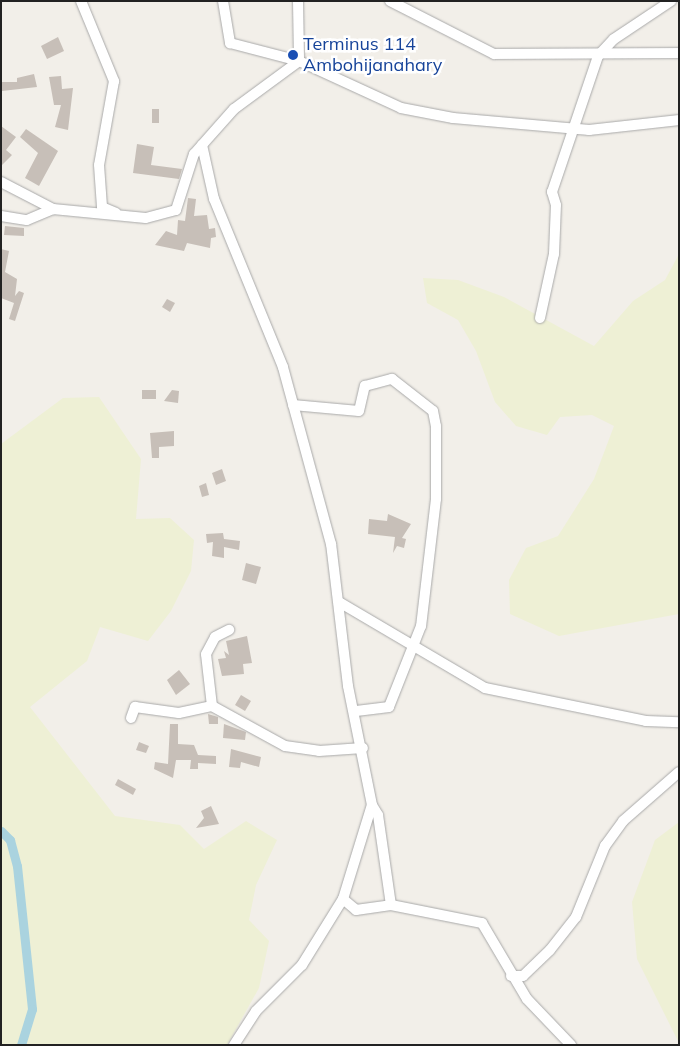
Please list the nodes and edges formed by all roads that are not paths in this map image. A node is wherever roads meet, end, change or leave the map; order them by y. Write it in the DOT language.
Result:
graph roads {
  1 [pos="81,1"];
  2 [pos="223,1"];
  3 [pos="298,1"];
  4 [pos="390,1"];
  5 [pos="671,1"];
  6 [pos="679,53"];
  7 [pos="598,56"];
  8 [pos="299,61"];
  9 [pos="679,120"];
  10 [pos="570,128"];
  11 [pos="202,145"];
  12 [pos="1,182"];
  13 [pos="54,208"];
  14 [pos="119,214"];
  15 [pos="1,216"];
  16 [pos="540,318"];
  17 [pos="293,405"];
  18 [pos="339,602"];
  19 [pos="229,630"];
  20 [pos="411,647"];
  21 [pos="212,706"];
  22 [pos="354,711"];
  23 [pos="131,718"];
  24 [pos="679,722"];
  25 [pos="362,748"];
  26 [pos="679,772"];
  27 [pos="372,804"];
  28 [pos="343,900"];
  29 [pos="391,905"];
  30 [pos="511,976"];
  31 [pos="234,1045"];
  32 [pos="571,1045"];
  1 -- 14 [label="street"];
  2 -- 8 [label="street"];
  3 -- 8 [label="street"];
  4 -- 7 [label="street"];
  5 -- 7 [label="street"];
  6 -- 7 [label="street"];
  7 -- 10 [label="street"];
  8 -- 10 [label="street"];
  8 -- 11 [label="street"];
  9 -- 10 [label="street"];
  10 -- 16 [label="street"];
  11 -- 14 [label="street"];
  11 -- 17 [label="street"];
  12 -- 13 [label="street"];
  13 -- 14 [label="street"];
  13 -- 15 [label="street"];
  17 -- 18 [label="street"];
  17 -- 20 [label="street"];
  18 -- 20 [label="street"];
  18 -- 22 [label="street"];
  19 -- 21 [label="street"];
  20 -- 22 [label="street"];
  20 -- 24 [label="street"];
  21 -- 23 [label="street"];
  21 -- 25 [label="street"];
  22 -- 25 [label="street"];
  25 -- 27 [label="street"];
  26 -- 30 [label="street"];
  27 -- 28 [label="street"];
  27 -- 29 [label="street"];
  28 -- 29 [label="street"];
  28 -- 31 [label="street"];
  29 -- 30 [label="street"];
  30 -- 32 [label="street"];
}
